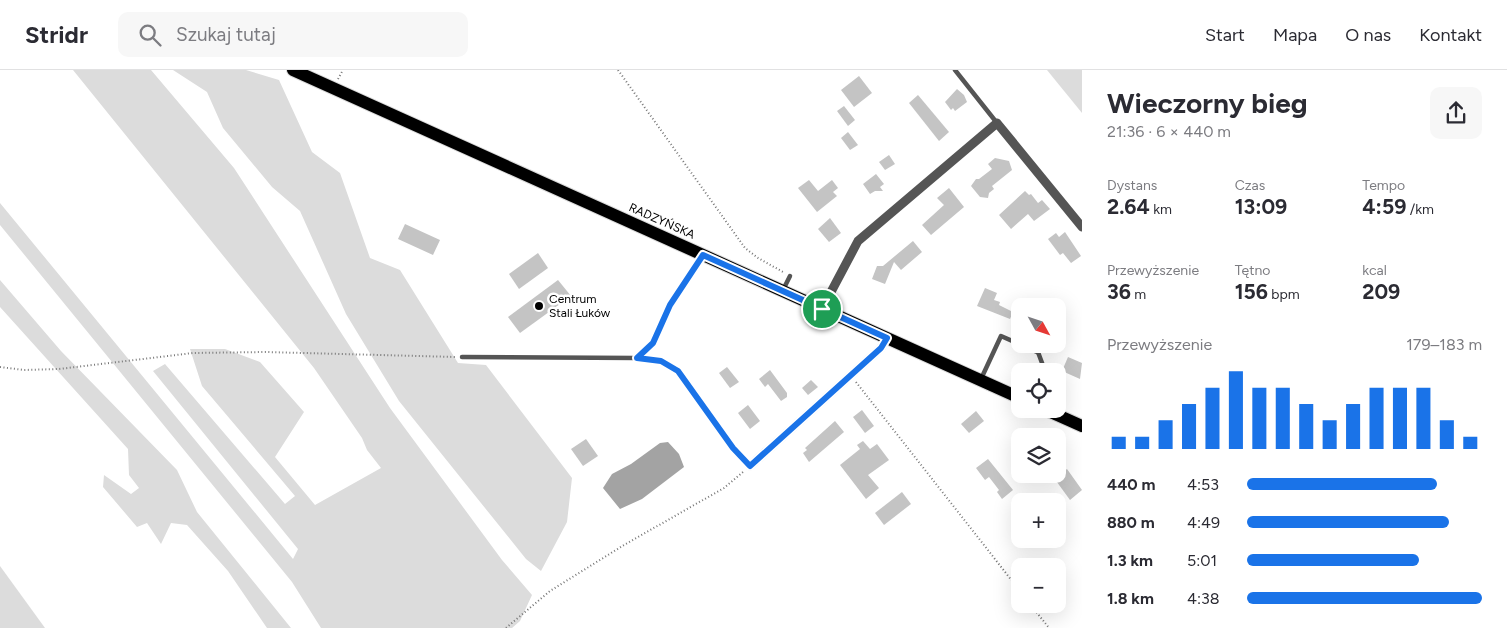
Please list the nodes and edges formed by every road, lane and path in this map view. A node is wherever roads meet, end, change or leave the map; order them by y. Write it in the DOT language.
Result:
graph roads {
  1 [pos="293,70"];
  2 [pos="618,70"];
  3 [pos="955,70"];
  4 [pos="997,123"];
  5 [pos="1082,227"];
  6 [pos="703,255"];
  7 [pos="790,276"];
  8 [pos="783,291"];
  9 [pos="822,309"];
  10 [pos="887,338"];
  11 [pos="1011,340"];
  12 [pos="462,357"];
  13 [pos="637,358"];
  14 [pos="0,368"];
  15 [pos="850,376"];
  16 [pos="981,380"];
  17 [pos="1011,394"];
  18 [pos="1064,418"];
  19 [pos="1082,426"];
  20 [pos="750,466"];
  21 [pos="1011,580"];
  22 [pos="1037,613"];
  23 [pos="506,628"];
  24 [pos="1049,628"];
  1 -- 6 [label="main road, RADZYŃSKA"];
  2 -- 7 [label="path"];
  3 -- 4 [label="lane"];
  4 -- 5 [label="street"];
  4 -- 9 [label="street"];
  6 -- 8 [label="main road, RADZYŃSKA"];
  6 -- 13 [label="lane"];
  7 -- 8 [label="lane"];
  8 -- 9 [label="main road, RADZYŃSKA"];
  9 -- 10 [label="main road, RADZYŃSKA"];
  10 -- 15 [label="street"];
  10 -- 16 [label="main road, RADZYŃSKA"];
  11 -- 16 [label="lane"];
  12 -- 13 [label="lane"];
  12 -- 14 [label="path"];
  13 -- 20 [label="lane"];
  15 -- 20 [label="street"];
  15 -- 21 [label="path"];
  16 -- 17 [label="main road, RADZYŃSKA"];
  18 -- 19 [label="main road"];
  20 -- 23 [label="path"];
  22 -- 24 [label="path"];
}
